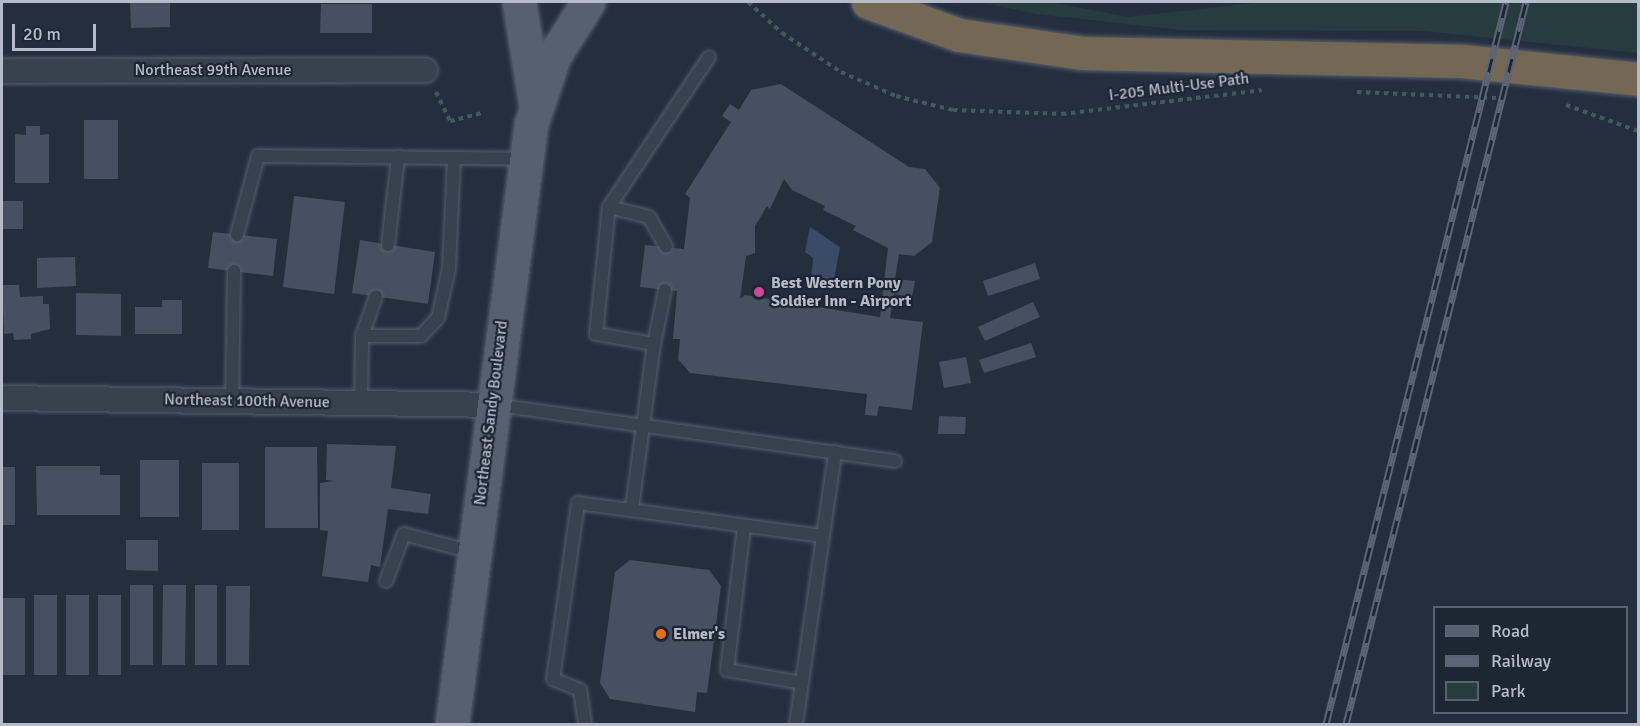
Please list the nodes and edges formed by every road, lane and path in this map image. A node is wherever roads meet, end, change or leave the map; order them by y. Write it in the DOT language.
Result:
graph roads {
  1 [pos="519,2"];
  2 [pos="588,2"];
  3 [pos="748,2"];
  4 [pos="868,2"];
  5 [pos="709,57"];
  6 [pos="425,70"];
  7 [pos="2,71"];
  8 [pos="1638,79"];
  9 [pos="1275,89"];
  10 [pos="1345,92"];
  11 [pos="1504,98"];
  12 [pos="535,103"];
  13 [pos="1562,104"];
  14 [pos="482,113"];
  15 [pos="1638,131"];
  16 [pos="398,157"];
  17 [pos="454,158"];
  18 [pos="525,159"];
  19 [pos="609,207"];
  20 [pos="237,234"];
  21 [pos="388,245"];
  22 [pos="666,247"];
  23 [pos="234,271"];
  24 [pos="665,290"];
  25 [pos="376,296"];
  26 [pos="362,336"];
  27 [pos="654,344"];
  28 [pos="2,398"];
  29 [pos="232,401"];
  30 [pos="361,403"];
  31 [pos="492,405"];
  32 [pos="645,426"];
  33 [pos="835,452"];
  34 [pos="896,461"];
  35 [pos="632,508"];
  36 [pos="744,526"];
  37 [pos="822,536"];
  38 [pos="474,552"];
  39 [pos="386,581"];
  40 [pos="802,683"];
  41 [pos="452,724"];
  42 [pos="585,724"];
  43 [pos="796,724"];
  1 -- 12 [label="main road"];
  2 -- 12 [label="main road"];
  3 -- 9 [label="path, I-205 Multi-Use Path"];
  4 -- 8 [label="highway"];
  5 -- 19 [label="lane"];
  6 -- 7 [label="street, Northeast 99th Avenue"];
  6 -- 14 [label="path"];
  10 -- 11 [label="path"];
  12 -- 18 [label="main road, Northeast Sandy Boulevard"];
  13 -- 15 [label="path"];
  16 -- 17 [label="lane"];
  16 -- 20 [label="lane"];
  16 -- 21 [label="lane"];
  17 -- 18 [label="lane"];
  17 -- 26 [label="lane"];
  18 -- 31 [label="main road, Northeast Sandy Boulevard"];
  19 -- 22 [label="lane"];
  19 -- 27 [label="lane"];
  23 -- 29 [label="lane"];
  24 -- 27 [label="lane"];
  25 -- 26 [label="lane"];
  26 -- 30 [label="lane"];
  27 -- 32 [label="lane"];
  28 -- 29 [label="street, Northeast 100th Avenue"];
  29 -- 30 [label="street, Northeast 100th Avenue"];
  30 -- 31 [label="street, Northeast 100th Avenue"];
  31 -- 32 [label="lane"];
  31 -- 38 [label="main road, Northeast Sandy Boulevard"];
  32 -- 33 [label="lane"];
  32 -- 35 [label="lane"];
  33 -- 34 [label="lane"];
  33 -- 37 [label="lane"];
  35 -- 36 [label="lane"];
  35 -- 42 [label="lane"];
  36 -- 37 [label="lane"];
  36 -- 40 [label="lane"];
  37 -- 40 [label="lane"];
  38 -- 39 [label="lane"];
  38 -- 41 [label="main road, Northeast Sandy Boulevard"];
  40 -- 43 [label="lane"];
}
